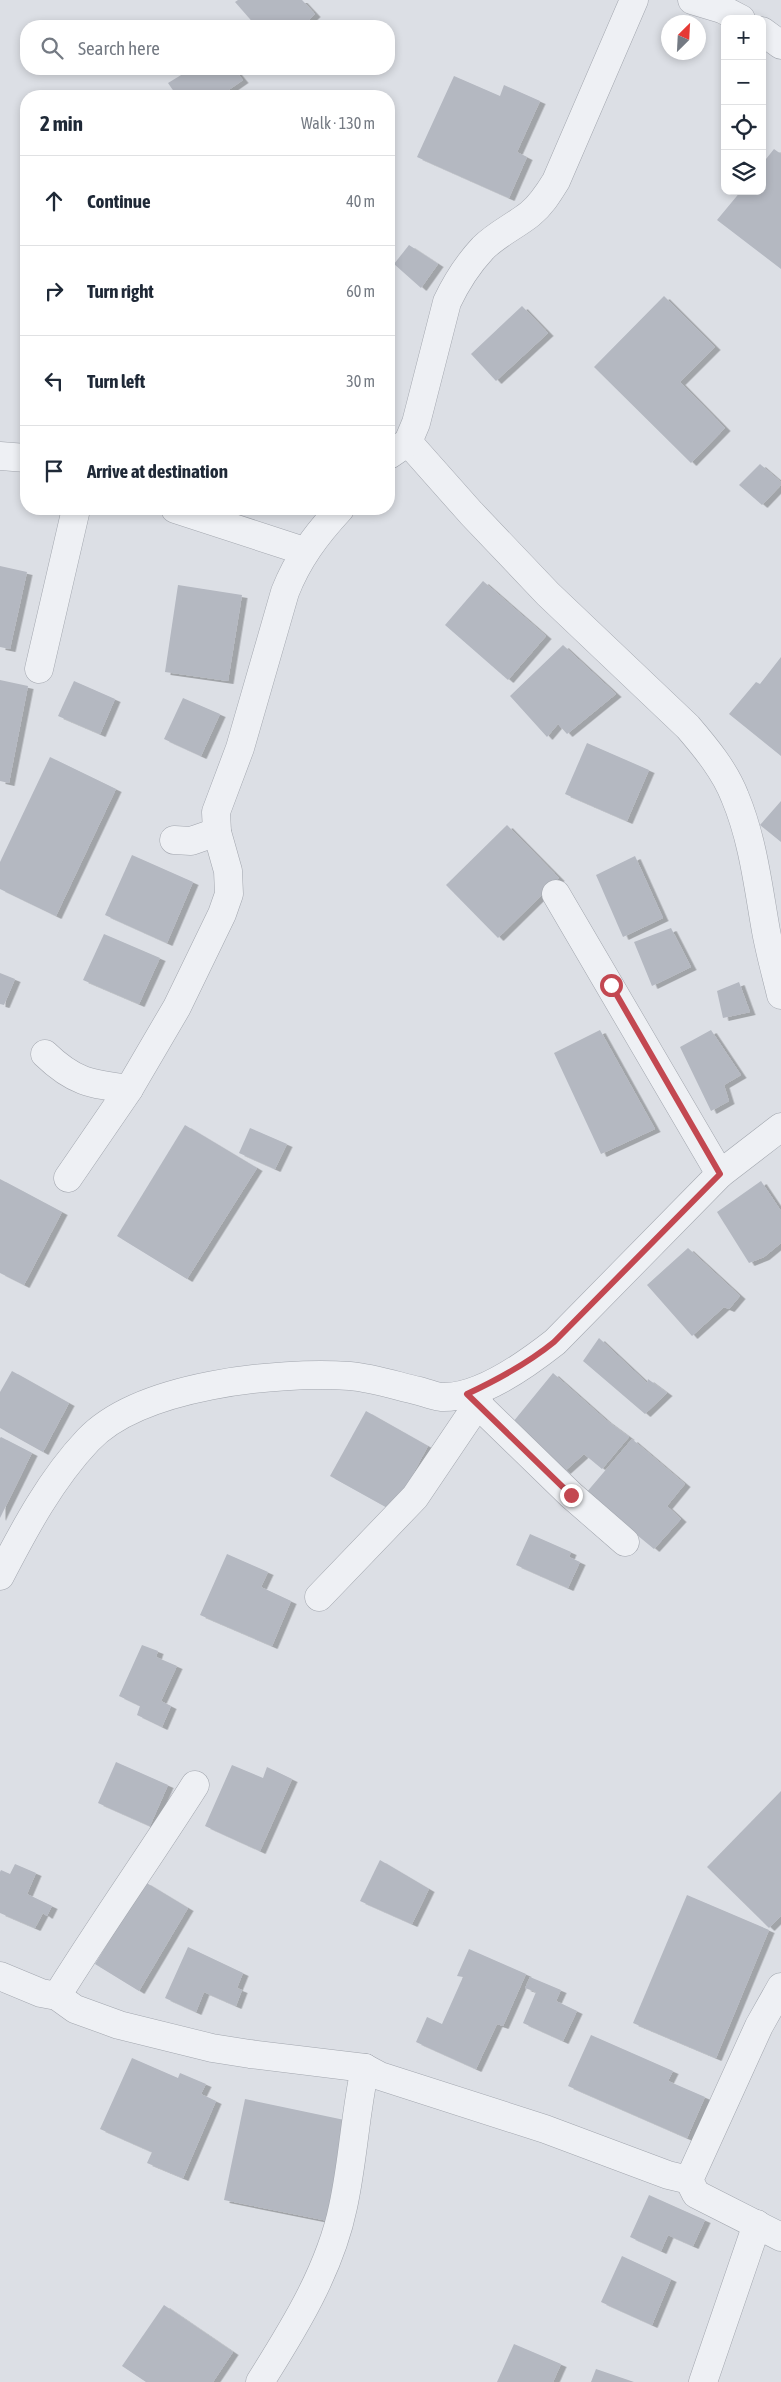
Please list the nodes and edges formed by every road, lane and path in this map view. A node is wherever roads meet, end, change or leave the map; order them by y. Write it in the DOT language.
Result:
graph roads {
  1 [pos="634,0"];
  2 [pos="692,0"];
  3 [pos="733,15"];
  4 [pos="766,34"];
  5 [pos="781,45"];
  6 [pos="398,448"];
  7 [pos="0,456"];
  8 [pos="20,458"];
  9 [pos="75,515"];
  10 [pos="193,515"];
  11 [pos="335,515"];
  12 [pos="304,551"];
  13 [pos="39,669"];
  14 [pos="217,832"];
  15 [pos="174,840"];
  16 [pos="556,894"];
  17 [pos="781,995"];
  18 [pos="46,1054"];
  19 [pos="129,1089"];
  20 [pos="781,1127"];
  21 [pos="720,1174"];
  22 [pos="68,1178"];
  23 [pos="473,1400"];
  24 [pos="625,1542"];
  25 [pos="0,1576"];
  26 [pos="318,1597"];
  27 [pos="195,1785"];
  28 [pos="0,1976"];
  29 [pos="781,1987"];
  30 [pos="57,1996"];
  31 [pos="365,2068"];
  32 [pos="689,2180"];
  33 [pos="757,2224"];
  34 [pos="781,2237"];
  35 [pos="260,2382"];
  36 [pos="703,2382"];
  1 -- 6 [label="street"];
  2 -- 3 [label="street"];
  4 -- 5 [label="street"];
  6 -- 17 [label="street"];
  7 -- 8 [label="street"];
  9 -- 13 [label="street"];
  10 -- 12 [label="street"];
  11 -- 12 [label="street"];
  12 -- 14 [label="street"];
  14 -- 15 [label="street"];
  14 -- 19 [label="street"];
  16 -- 21 [label="street"];
  18 -- 19 [label="street"];
  19 -- 22 [label="street"];
  20 -- 21 [label="street"];
  21 -- 23 [label="street"];
  23 -- 24 [label="street"];
  23 -- 25 [label="street"];
  23 -- 26 [label="street"];
  27 -- 30 [label="street"];
  28 -- 30 [label="street"];
  29 -- 32 [label="street"];
  30 -- 31 [label="street"];
  31 -- 32 [label="street"];
  31 -- 35 [label="street"];
  32 -- 33 [label="street"];
  33 -- 34 [label="street"];
  33 -- 36 [label="street"];
}
